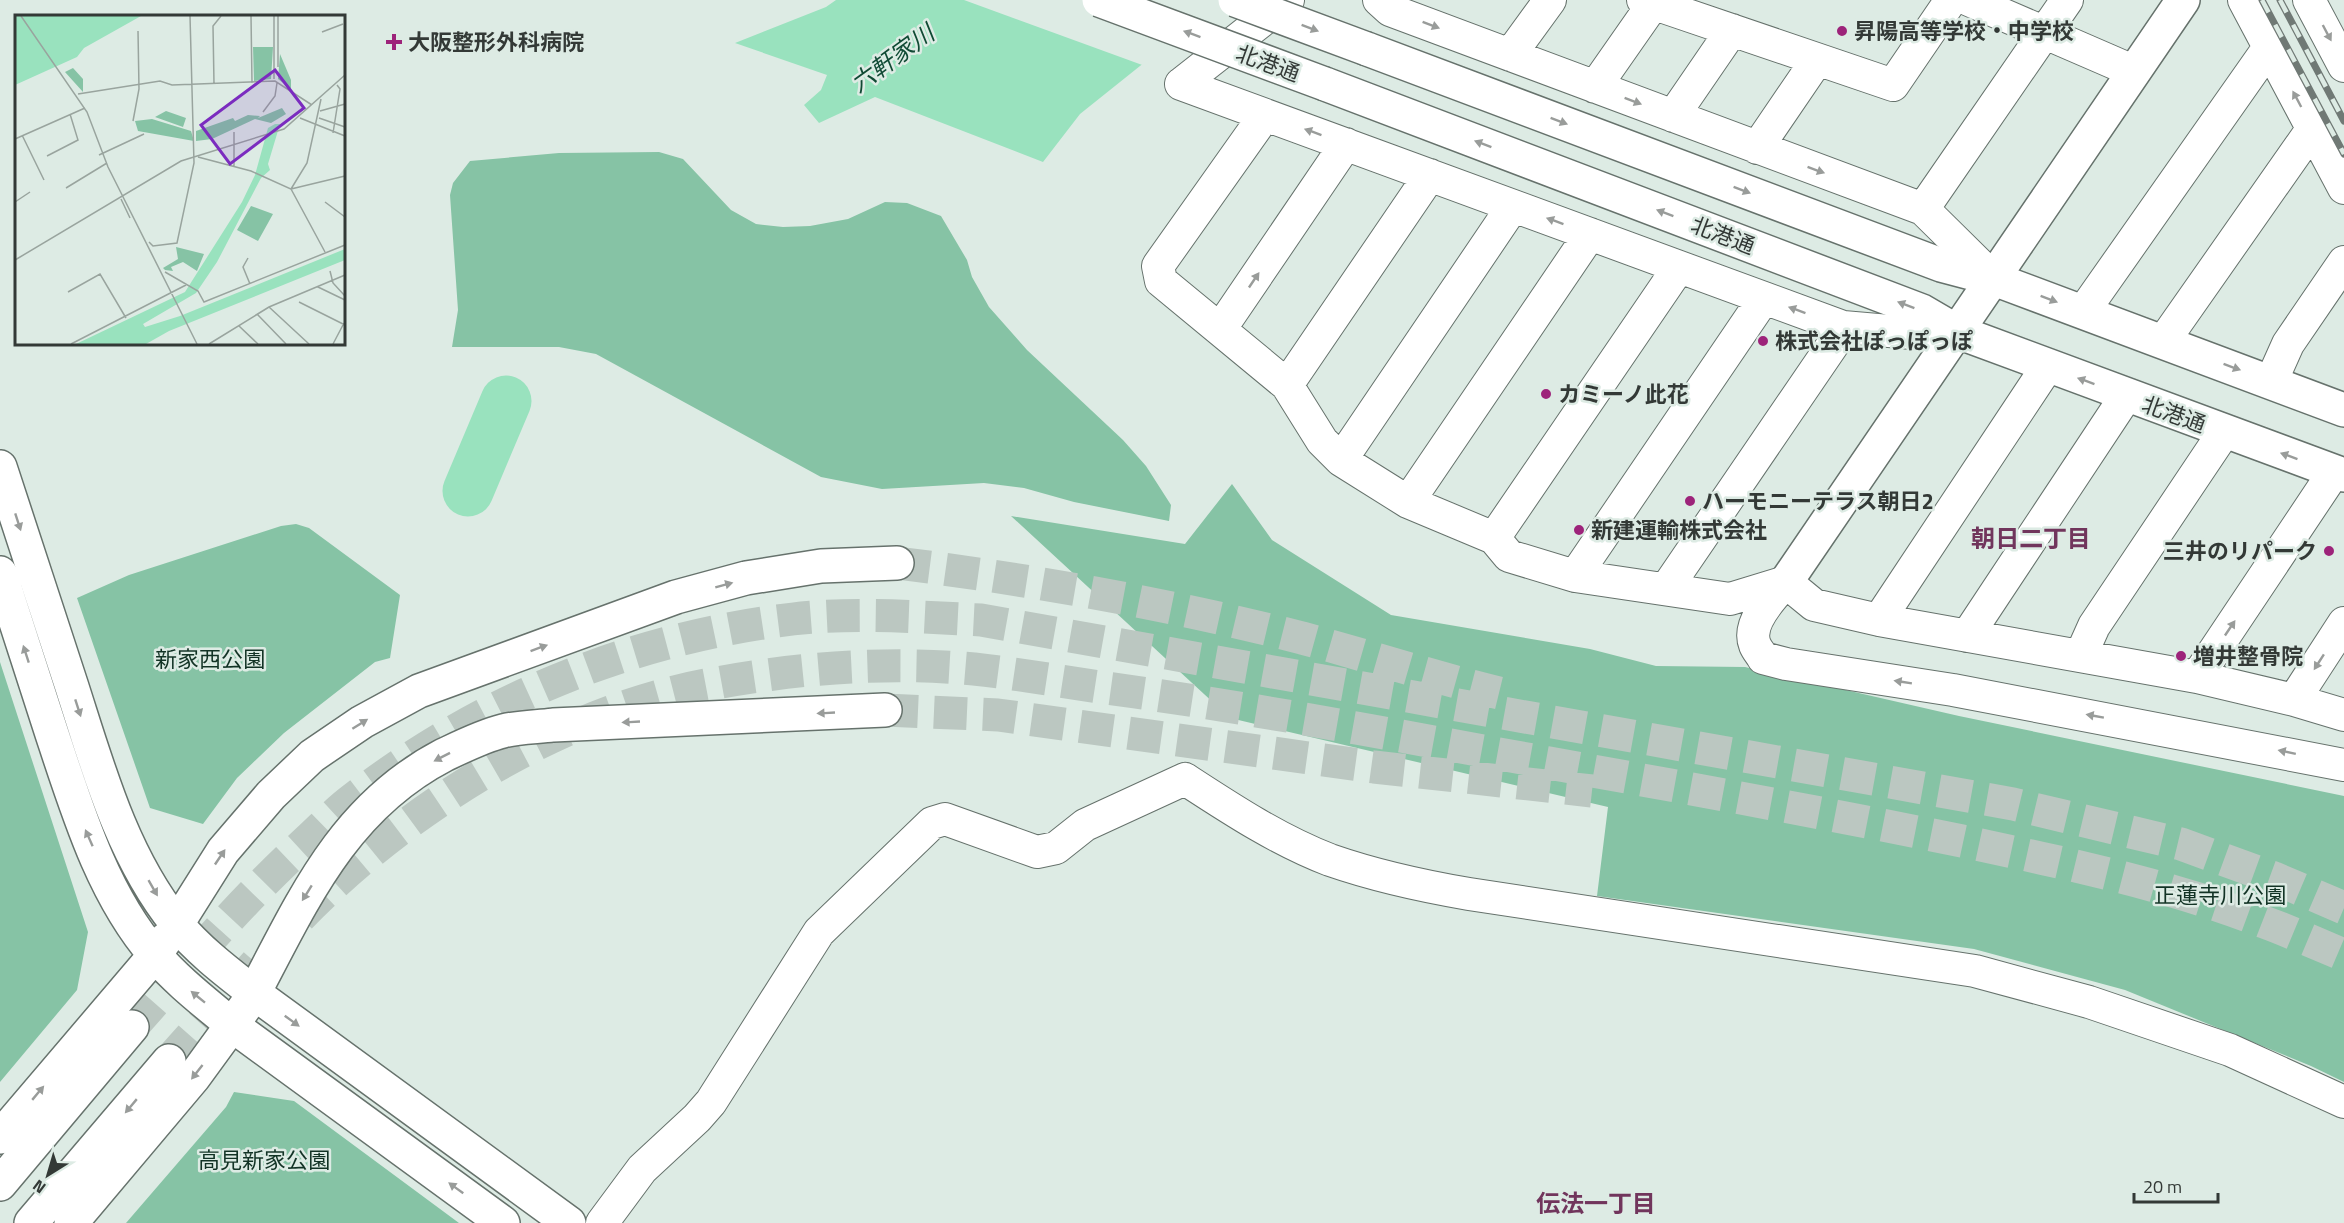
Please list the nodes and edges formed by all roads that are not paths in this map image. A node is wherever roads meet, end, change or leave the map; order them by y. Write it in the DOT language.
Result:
graph roads {
  1 [pos="1099,0"];
  2 [pos="1235,0"];
  3 [pos="1288,0"];
  4 [pos="1379,0"];
  5 [pos="1550,0"];
  6 [pos="1951,0"];
  7 [pos="1969,0"];
  8 [pos="2067,0"];
  9 [pos="2183,0"];
  10 [pos="2244,0"];
  11 [pos="2309,0"];
  12 [pos="1648,2"];
  13 [pos="1732,30"];
  14 [pos="2045,33"];
  15 [pos="2270,46"];
  16 [pos="1510,55"];
  17 [pos="1817,60"];
  18 [pos="2344,66"];
  19 [pos="2133,71"];
  20 [pos="1596,87"];
  21 [pos="1265,115"];
  22 [pos="1673,116"];
  23 [pos="2313,128"];
  24 [pos="1346,144"];
  25 [pos="1757,148"];
  26 [pos="1430,175"];
  27 [pos="2344,188"];
  28 [pos="1513,206"];
  29 [pos="1923,209"];
  30 [pos="1590,234"];
  31 [pos="2344,262"];
  32 [pos="1678,267"];
  33 [pos="1994,279"];
  34 [pos="1764,298"];
  35 [pos="2083,312"];
  36 [pos="1843,327"];
  37 [pos="1221,328"];
  38 [pos="1958,332"];
  39 [pos="2163,342"];
  40 [pos="2047,367"];
  41 [pos="2271,382"];
  42 [pos="1287,385"];
  43 [pos="2126,396"];
  44 [pos="2344,410"];
  45 [pos="2224,432"];
  46 [pos="1341,460"];
  47 [pos="0,467"];
  48 [pos="2339,474"];
  49 [pos="1408,502"];
  50 [pos="1494,538"];
  51 [pos="897,563"];
  52 [pos="0,573"];
  53 [pos="1575,576"];
  54 [pos="1786,582"];
  55 [pos="1666,590"];
  56 [pos="1879,620"];
  57 [pos="2344,623"];
  58 [pos="1967,636"];
  59 [pos="2081,655"];
  60 [pos="2197,676"];
  61 [pos="2294,700"];
  62 [pos="885,710"];
  63 [pos="2344,715"];
  64 [pos="2344,765"];
  65 [pos="177,924"];
  66 [pos="155,955"];
  67 [pos="254,993"];
  68 [pos="232,1026"];
  69 [pos="132,1027"];
  70 [pos="169,1061"];
  71 [pos="2344,1102"];
  72 [pos="0,1137"];
  73 [pos="0,1184"];
  74 [pos="31,1223"];
  75 [pos="71,1223"];
  76 [pos="503,1223"];
  77 [pos="569,1223"];
  78 [pos="602,1223"];
  38 -- 1 [label="main road, 北港通, one-way, bridge"];
  2 -- 33 [label="main road, one-way, bridge"];
  3 -- 21 [label="street"];
  4 -- 16 [label="street, one-way"];
  5 -- 16 [label="street"];
  6 -- 17 [label="street"];
  7 -- 14 [label="street"];
  8 -- 14 [label="street"];
  9 -- 19 [label="main road"];
  10 -- 15 [label="street"];
  11 -- 18 [label="street, one-way"];
  12 -- 13 [label="street"];
  12 -- 20 [label="street"];
  13 -- 17 [label="street"];
  13 -- 22 [label="street"];
  14 -- 19 [label="street"];
  14 -- 29 [label="street"];
  23 -- 15 [label="street, one-way"];
  15 -- 35 [label="street"];
  16 -- 20 [label="street"];
  17 -- 25 [label="street"];
  19 -- 33 [label="main road"];
  20 -- 22 [label="street, one-way"];
  24 -- 21 [label="street, one-way"];
  21 -- 37 [label="street"];
  22 -- 25 [label="street"];
  23 -- 27 [label="street"];
  23 -- 39 [label="street"];
  24 -- 26 [label="street"];
  37 -- 24 [label="street, one-way"];
  25 -- 29 [label="street, one-way"];
  26 -- 28 [label="street"];
  26 -- 42 [label="street"];
  30 -- 28 [label="street, one-way"];
  28 -- 46 [label="street"];
  29 -- 33 [label="street"];
  30 -- 32 [label="street"];
  30 -- 49 [label="street"];
  31 -- 41 [label="street"];
  32 -- 34 [label="street"];
  32 -- 50 [label="street"];
  33 -- 35 [label="main road, one-way"];
  33 -- 38 [label="main road"];
  36 -- 34 [label="street, one-way"];
  34 -- 53 [label="street"];
  35 -- 39 [label="main road"];
  36 -- 38 [label="street"];
  36 -- 55 [label="street"];
  37 -- 42 [label="street"];
  38 -- 40 [label="main road, 北港通"];
  38 -- 54 [label="main road"];
  39 -- 41 [label="main road, one-way"];
  43 -- 40 [label="main road, 北港通, one-way"];
  40 -- 56 [label="street"];
  41 -- 44 [label="main road"];
  42 -- 46 [label="street"];
  43 -- 45 [label="main road, 北港通"];
  43 -- 58 [label="street"];
  48 -- 45 [label="main road, 北港通, one-way"];
  45 -- 59 [label="street"];
  46 -- 49 [label="street"];
  47 -- 65 [label="main road, one-way"];
  60 -- 48 [label="street, one-way"];
  49 -- 50 [label="street"];
  50 -- 53 [label="street"];
  65 -- 51 [label="main road, one-way"];
  66 -- 52 [label="main road, one-way"];
  53 -- 55 [label="street"];
  54 -- 55 [label="street"];
  54 -- 56 [label="street"];
  64 -- 54 [label="street, one-way"];
  56 -- 58 [label="street"];
  57 -- 61 [label="street, one-way"];
  58 -- 59 [label="street"];
  59 -- 60 [label="street"];
  60 -- 61 [label="street"];
  61 -- 63 [label="street"];
  62 -- 67 [label="main road, one-way"];
  65 -- 66 [label="main road"];
  65 -- 67 [label="main road"];
  68 -- 66 [label="main road, one-way"];
  72 -- 66 [label="main road, one-way"];
  67 -- 68 [label="main road"];
  67 -- 77 [label="main road, one-way"];
  68 -- 75 [label="main road, one-way"];
  76 -- 68 [label="main road, one-way"];
  69 -- 73 [label="main road"];
  70 -- 74 [label="main road, one-way"];
  71 -- 78 [label="street"];
}
